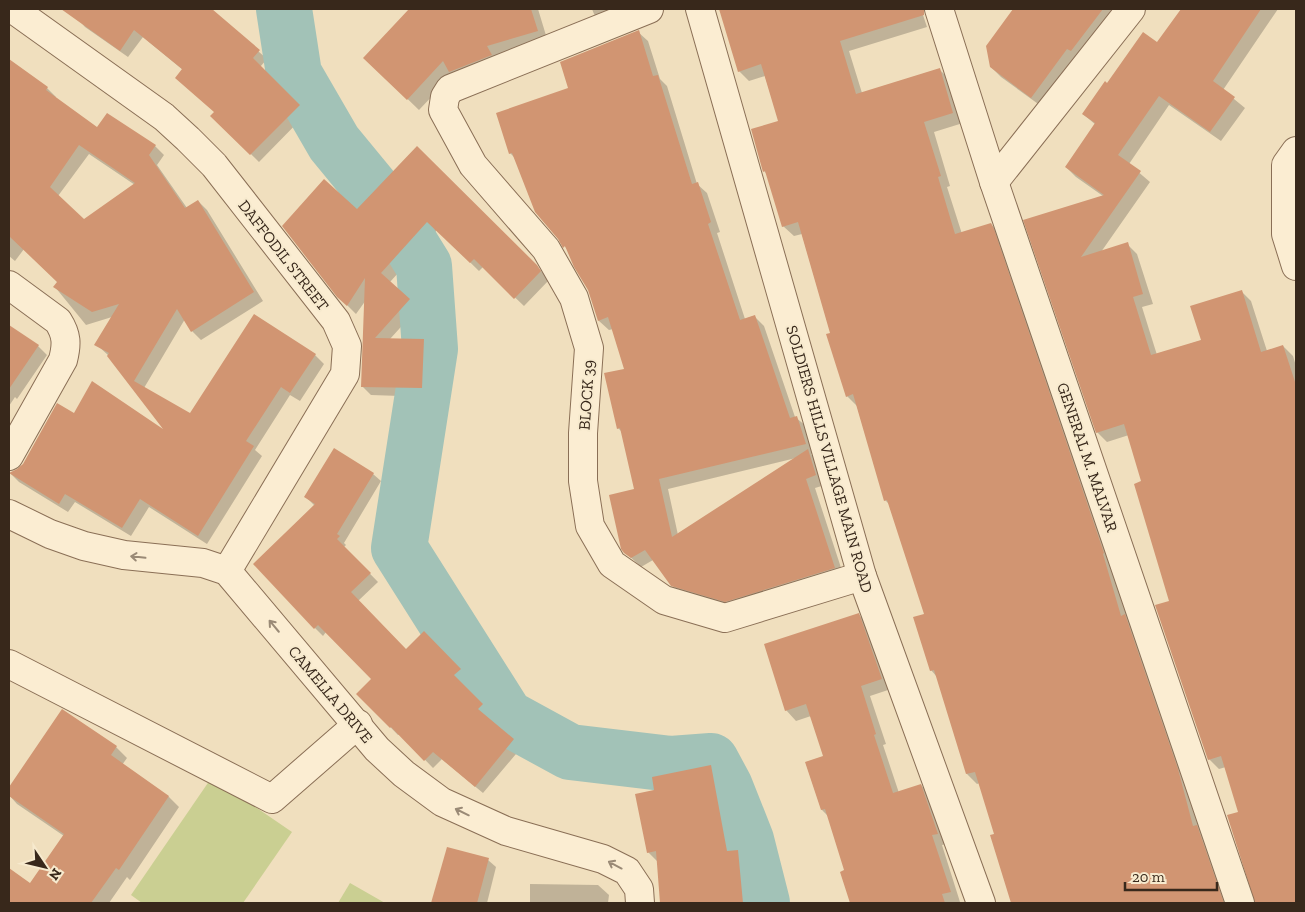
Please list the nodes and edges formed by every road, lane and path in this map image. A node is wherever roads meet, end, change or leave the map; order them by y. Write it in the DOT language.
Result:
graph roads {
  1 [pos="13,9"];
  2 [pos="649,9"];
  3 [pos="700,9"];
  4 [pos="939,9"];
  5 [pos="1131,9"];
  6 [pos="1296,151"];
  7 [pos="994,182"];
  8 [pos="1296,266"];
  9 [pos="9,285"];
  10 [pos="9,456"];
  11 [pos="9,514"];
  12 [pos="227,571"];
  13 [pos="862,576"];
  14 [pos="9,664"];
  15 [pos="358,724"];
  16 [pos="640,903"];
  17 [pos="981,903"];
  18 [pos="1240,903"];
  1 -- 12 [label="street, DAFFODIL STREET"];
  2 -- 13 [label="street, BLOCK 39"];
  3 -- 13 [label="street, SOLDIERS HILLS VILLAGE MAIN ROAD"];
  4 -- 7 [label="street, GENERAL M. MALVAR"];
  5 -- 7 [label="street"];
  6 -- 8 [label="street"];
  7 -- 18 [label="street, GENERAL M. MALVAR"];
  9 -- 10 [label="street"];
  12 -- 11 [label="street, one-way"];
  15 -- 12 [label="street, CAMELLA DRIVE, one-way"];
  13 -- 17 [label="street, SOLDIERS HILLS VILLAGE MAIN ROAD"];
  14 -- 15 [label="street"];
  16 -- 15 [label="street, CAMELLA DRIVE, one-way"];
}
